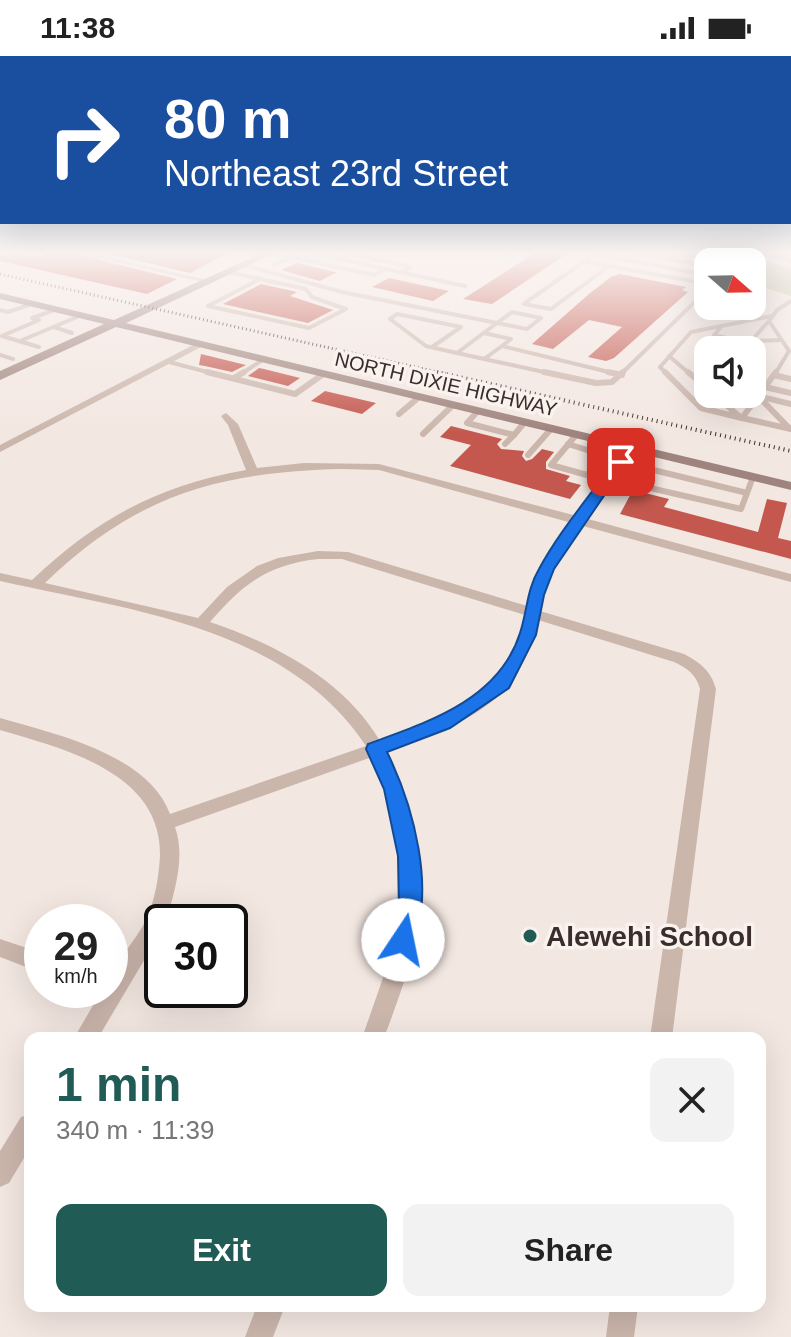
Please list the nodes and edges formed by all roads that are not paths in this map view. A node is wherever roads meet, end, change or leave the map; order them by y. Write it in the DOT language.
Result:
graph roads {
  1 [pos="33,313"];
  2 [pos="90,313"];
  3 [pos="130,313"];
  4 [pos="134,313"];
  5 [pos="239,313"];
  6 [pos="339,313"];
  7 [pos="447,313"];
  8 [pos="511,313"];
  9 [pos="516,313"];
  10 [pos="683,313"];
  11 [pos="775,313"];
  12 [pos="770,319"];
  13 [pos="117,320"];
  14 [pos="98,322"];
  15 [pos="498,323"];
  16 [pos="722,326"];
  17 [pos="40,328"];
  18 [pos="72,333"];
  19 [pos="484,333"];
  20 [pos="720,336"];
  21 [pos="755,336"];
  22 [pos="766,340"];
  23 [pos="781,340"];
  24 [pos="198,346"];
  25 [pos="502,346"];
  26 [pos="432,347"];
  27 [pos="457,353"];
  28 [pos="0,355"];
  29 [pos="669,356"];
  30 [pos="13,359"];
  31 [pos="484,359"];
  32 [pos="261,361"];
  33 [pos="169,362"];
  34 [pos="0,364"];
  35 [pos="322,375"];
  36 [pos="622,375"];
  37 [pos="774,375"];
  38 [pos="0,376"];
  39 [pos="694,377"];
  40 [pos="234,378"];
  41 [pos="362,379"];
  42 [pos="791,379"];
  43 [pos="766,386"];
  44 [pos="766,387"];
  45 [pos="791,393"];
  46 [pos="418,398"];
  47 [pos="766,398"];
  48 [pos="766,404"];
  49 [pos="791,404"];
  50 [pos="452,406"];
  51 [pos="730,408"];
  52 [pos="749,408"];
  53 [pos="477,412"];
  54 [pos="399,414"];
  55 [pos="226,416"];
  56 [pos="742,418"];
  57 [pos="524,423"];
  58 [pos="551,429"];
  59 [pos="790,429"];
  60 [pos="423,434"];
  61 [pos="514,435"];
  62 [pos="572,440"];
  63 [pos="505,444"];
  64 [pos="0,449"];
  65 [pos="528,455"];
  66 [pos="603,455"];
  67 [pos="630,455"];
  68 [pos="253,472"];
  69 [pos="791,473"];
  70 [pos="753,477"];
  71 [pos="616,480"];
  72 [pos="791,486"];
  73 [pos="747,493"];
  74 [pos="580,521"];
  75 [pos="0,577"];
  76 [pos="791,578"];
  77 [pos="35,585"];
  78 [pos="533,612"];
  79 [pos="201,624"];
  80 [pos="0,724"];
  81 [pos="375,749"];
  82 [pos="166,823"];
  83 [pos="0,948"];
  84 [pos="24,957"];
  85 [pos="128,965"];
  86 [pos="102,1008"];
  87 [pos="88,1032"];
  88 [pos="375,1032"];
  89 [pos="662,1032"];
  90 [pos="24,1136"];
  91 [pos="0,1174"];
  92 [pos="269,1312"];
  93 [pos="623,1312"];
  94 [pos="259,1337"];
  95 [pos="620,1337"];
  1 -- 17 [label="main road, NORTH DIXIE HIGHWAY"];
  2 -- 13 [label="main road, NORTH DIXIE HIGHWAY"];
  3 -- 13 [label="main road"];
  4 -- 13 [label="main road"];
  5 -- 6 [label="lane"];
  7 -- 15 [label="lane"];
  8 -- 15 [label="lane"];
  9 -- 15 [label="lane"];
  10 -- 36 [label="lane"];
  11 -- 12 [label="lane"];
  12 -- 16 [label="lane"];
  12 -- 21 [label="lane"];
  12 -- 23 [label="lane"];
  13 -- 14 [label="main road, NORTH DIXIE HIGHWAY"];
  13 -- 24 [label="main road, NORTH DIXIE HIGHWAY"];
  13 -- 38 [label="main road"];
  13 -- 41 [label="main road, NORTH DIXIE HIGHWAY"];
  14 -- 17 [label="main road, NORTH DIXIE HIGHWAY"];
  14 -- 18 [label="main road"];
  15 -- 19 [label="lane"];
  16 -- 20 [label="lane"];
  16 -- 29 [label="lane"];
  17 -- 17 [label="lane"];
  17 -- 18 [label="main road"];
  17 -- 18 [label="lane"];
  17 -- 30 [label="main road"];
  19 -- 25 [label="lane"];
  19 -- 27 [label="lane"];
  22 -- 23 [label="lane"];
  23 -- 37 [label="lane"];
  24 -- 32 [label="main road, NORTH DIXIE HIGHWAY"];
  24 -- 33 [label="street"];
  25 -- 31 [label="lane"];
  25 -- 36 [label="lane"];
  26 -- 26 [label="lane"];
  26 -- 27 [label="lane"];
  27 -- 31 [label="lane"];
  28 -- 30 [label="lane"];
  29 -- 39 [label="lane"];
  29 -- 56 [label="lane"];
  30 -- 34 [label="main road"];
  31 -- 36 [label="lane"];
  32 -- 35 [label="main road, NORTH DIXIE HIGHWAY"];
  32 -- 40 [label="lane"];
  33 -- 40 [label="lane"];
  33 -- 64 [label="street"];
  35 -- 40 [label="lane"];
  35 -- 41 [label="main road, NORTH DIXIE HIGHWAY"];
  37 -- 42 [label="lane"];
  37 -- 43 [label="lane"];
  41 -- 46 [label="main road, NORTH DIXIE HIGHWAY"];
  41 -- 67 [label="main road, NORTH DIXIE HIGHWAY"];
  44 -- 45 [label="lane"];
  46 -- 50 [label="main road, NORTH DIXIE HIGHWAY"];
  46 -- 54 [label="lane"];
  47 -- 49 [label="lane"];
  48 -- 59 [label="lane"];
  50 -- 53 [label="main road, NORTH DIXIE HIGHWAY"];
  50 -- 60 [label="lane"];
  51 -- 56 [label="lane"];
  52 -- 56 [label="lane"];
  53 -- 57 [label="main road, NORTH DIXIE HIGHWAY"];
  53 -- 61 [label="lane"];
  55 -- 68 [label="street"];
  56 -- 59 [label="lane"];
  57 -- 58 [label="main road, NORTH DIXIE HIGHWAY"];
  57 -- 61 [label="lane"];
  58 -- 62 [label="main road, NORTH DIXIE HIGHWAY"];
  58 -- 65 [label="lane"];
  61 -- 63 [label="lane"];
  62 -- 66 [label="lane"];
  62 -- 66 [label="lane"];
  62 -- 67 [label="main road, NORTH DIXIE HIGHWAY"];
  66 -- 67 [label="lane"];
  67 -- 69 [label="main road, NORTH DIXIE HIGHWAY"];
  67 -- 70 [label="main road, NORTH DIXIE HIGHWAY"];
  67 -- 71 [label="street"];
  67 -- 73 [label="lane"];
  68 -- 74 [label="street"];
  68 -- 77 [label="street"];
  70 -- 72 [label="main road, NORTH DIXIE HIGHWAY"];
  70 -- 73 [label="lane"];
  71 -- 73 [label="lane"];
  71 -- 74 [label="street"];
  74 -- 76 [label="street"];
  74 -- 78 [label="street"];
  75 -- 77 [label="street"];
  77 -- 79 [label="street"];
  78 -- 79 [label="street"];
  78 -- 81 [label="street"];
  78 -- 89 [label="street"];
  79 -- 81 [label="street"];
  80 -- 82 [label="street"];
  81 -- 82 [label="street"];
  81 -- 88 [label="street"];
  82 -- 85 [label="street"];
  83 -- 84 [label="street"];
  86 -- 87 [label="street"];
  90 -- 91 [label="street"];
  92 -- 94 [label="street"];
  93 -- 95 [label="street"];
}
